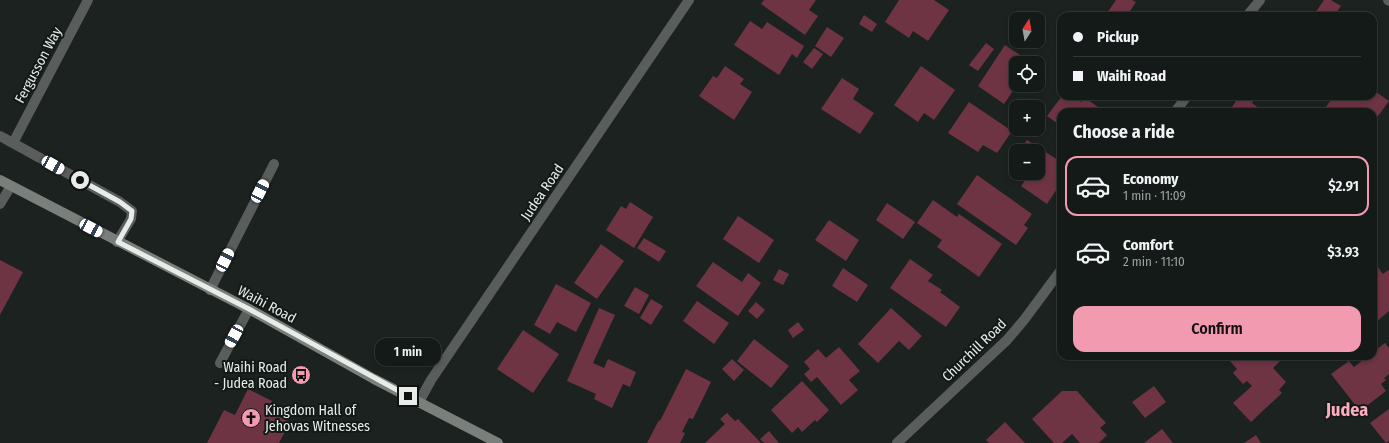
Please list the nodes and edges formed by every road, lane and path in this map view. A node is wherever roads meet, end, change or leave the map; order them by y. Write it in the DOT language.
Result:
graph roads {
  1 [pos="88,0"];
  2 [pos="690,0"];
  3 [pos="1260,0"];
  4 [pos="1250,12"];
  5 [pos="0,136"];
  6 [pos="13,142"];
  7 [pos="274,164"];
  8 [pos="0,180"];
  9 [pos="11,186"];
  10 [pos="0,204"];
  11 [pos="118,242"];
  12 [pos="1057,275"];
  13 [pos="210,290"];
  14 [pos="249,309"];
  15 [pos="220,363"];
  16 [pos="419,402"];
  17 [pos="498,443"];
  18 [pos="897,443"];
  1 -- 6 [label="street, Fergusson Way"];
  2 -- 16 [label="street, Judea Road"];
  3 -- 4 [label="street"];
  5 -- 6 [label="street"];
  6 -- 11 [label="street"];
  7 -- 13 [label="street"];
  8 -- 9 [label="main road, Waihi Road"];
  9 -- 10 [label="street"];
  9 -- 11 [label="main road, Waihi Road"];
  11 -- 13 [label="main road, Waihi Road"];
  12 -- 18 [label="street, Churchill Road"];
  13 -- 14 [label="main road, Waihi Road"];
  14 -- 15 [label="street"];
  14 -- 16 [label="main road, Waihi Road"];
  16 -- 17 [label="main road, Waihi Road"];
}
